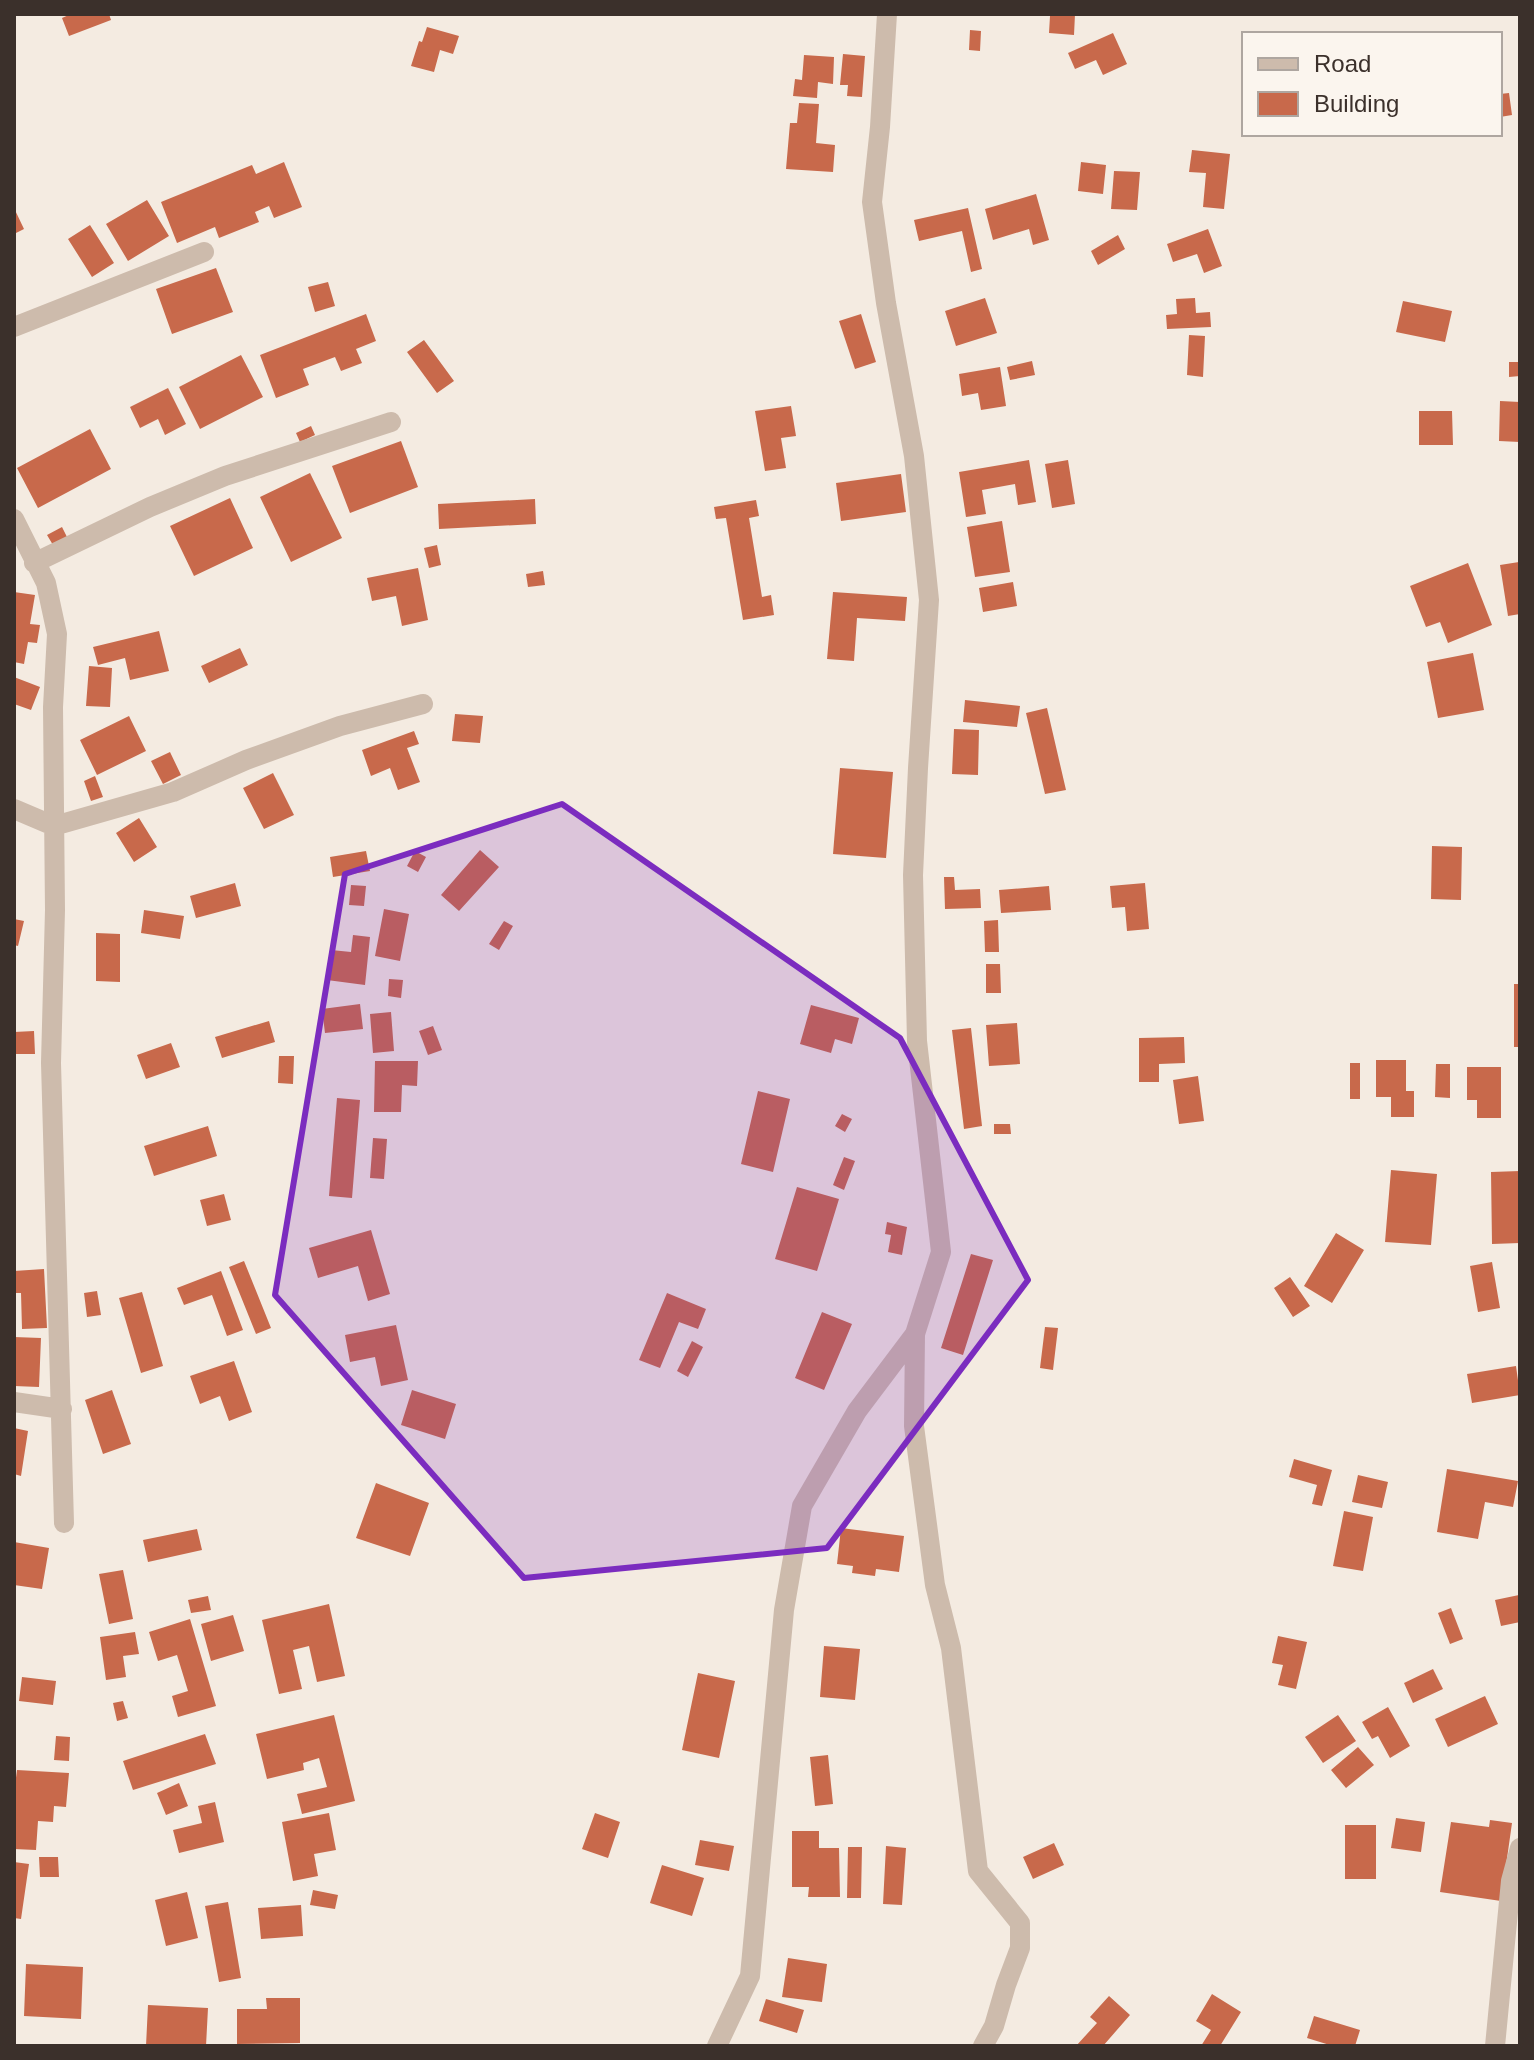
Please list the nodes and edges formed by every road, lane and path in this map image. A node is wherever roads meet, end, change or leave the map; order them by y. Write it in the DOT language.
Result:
graph roads {
  1 [pos="887,14"];
  2 [pos="204,252"];
  3 [pos="14,327"];
  4 [pos="391,422"];
  5 [pos="14,519"];
  6 [pos="34,563"];
  7 [pos="423,704"];
  8 [pos="14,809"];
  9 [pos="54,826"];
  10 [pos="915,1334"];
  11 [pos="14,1402"];
  12 [pos="62,1409"];
  13 [pos="64,1523"];
  14 [pos="1520,1848"];
  15 [pos="717,2046"];
  16 [pos="983,2046"];
  17 [pos="1495,2046"];
  1 -- 10 [label="street"];
  2 -- 3 [label="street"];
  4 -- 6 [label="street"];
  5 -- 6 [label="street"];
  6 -- 9 [label="street"];
  7 -- 9 [label="street"];
  8 -- 9 [label="street"];
  9 -- 12 [label="street"];
  10 -- 15 [label="street"];
  10 -- 16 [label="street"];
  11 -- 12 [label="street"];
  12 -- 13 [label="street"];
  14 -- 17 [label="street"];
}
